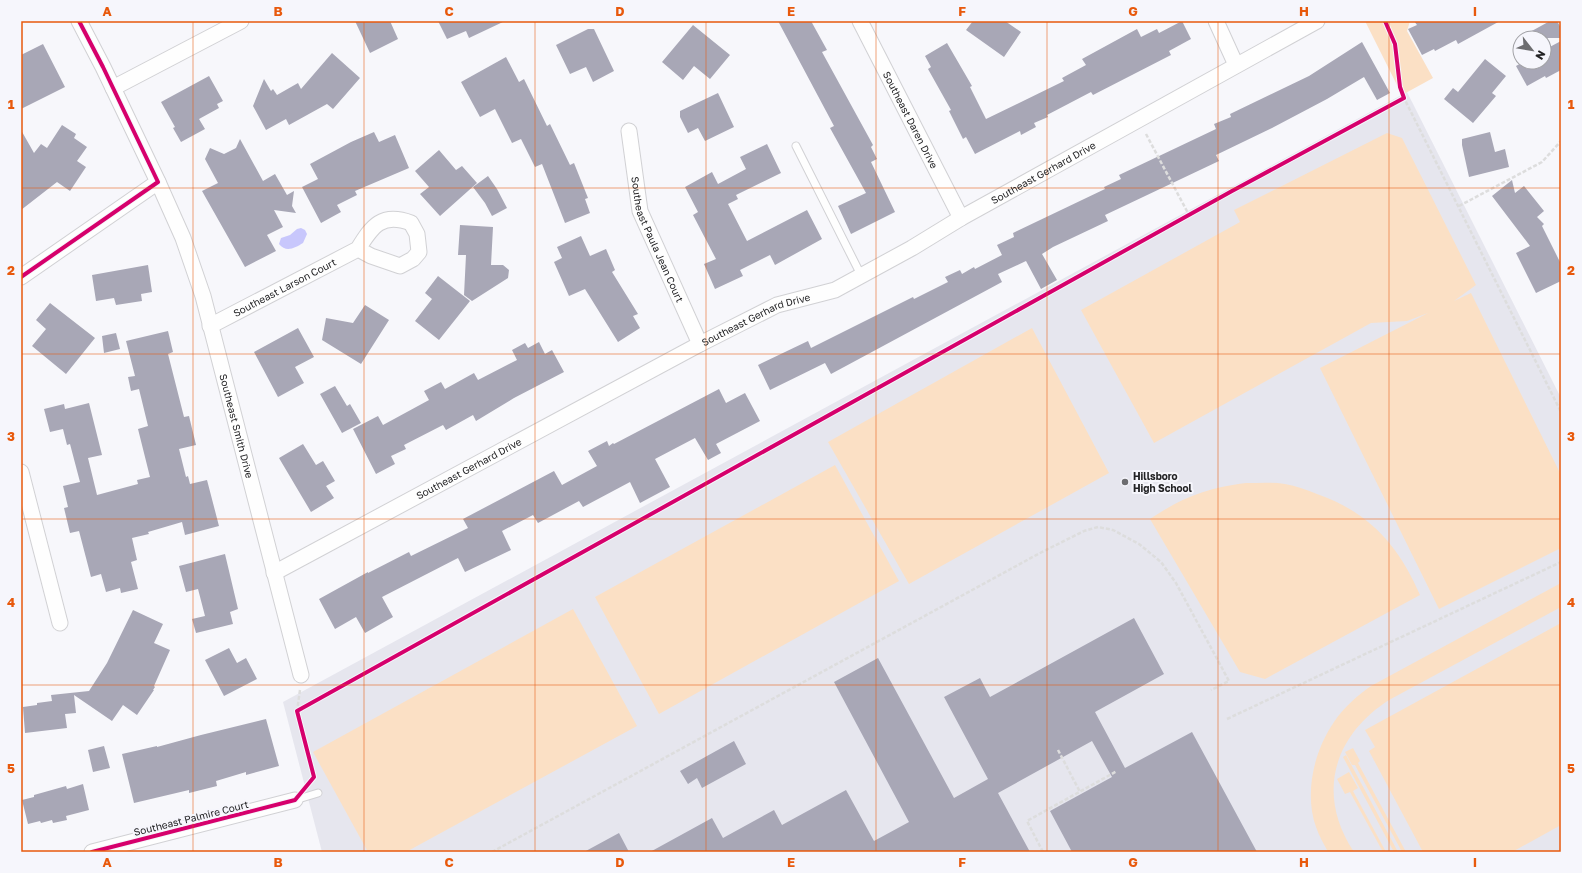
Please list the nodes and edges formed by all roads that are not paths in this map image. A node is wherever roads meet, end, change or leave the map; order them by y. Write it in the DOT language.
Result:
graph roads {
  1 [pos="79,21"];
  2 [pos="241,21"];
  3 [pos="860,21"];
  4 [pos="1216,21"];
  5 [pos="1317,21"];
  6 [pos="1236,65"];
  7 [pos="113,88"];
  8 [pos="629,131"];
  9 [pos="796,146"];
  10 [pos="158,182"];
  11 [pos="961,218"];
  12 [pos="358,249"];
  13 [pos="861,275"];
  14 [pos="21,277"];
  15 [pos="210,326"];
  16 [pos="700,344"];
  17 [pos="21,472"];
  18 [pos="274,573"];
  19 [pos="60,623"];
  20 [pos="302,675"];
  21 [pos="318,793"];
  22 [pos="295,800"];
  23 [pos="92,852"];
  1 -- 7 [label="street, Southeast Smith Drive"];
  2 -- 7 [label="street"];
  3 -- 11 [label="street, Southeast Daren Drive"];
  4 -- 6 [label="street"];
  5 -- 6 [label="street, Southeast Gerhard Drive"];
  6 -- 11 [label="street, Southeast Gerhard Drive"];
  7 -- 10 [label="street, Southeast Smith Drive"];
  8 -- 16 [label="street, Southeast Paula Jean Court"];
  9 -- 13 [label="lane"];
  10 -- 14 [label="street"];
  10 -- 15 [label="street, Southeast Smith Drive"];
  11 -- 13 [label="street, Southeast Gerhard Drive"];
  12 -- 15 [label="street, Southeast Larson Court"];
  13 -- 16 [label="street, Southeast Gerhard Drive"];
  15 -- 18 [label="street, Southeast Smith Drive"];
  16 -- 18 [label="street, Southeast Gerhard Drive"];
  17 -- 19 [label="street"];
  18 -- 20 [label="street, Southeast Smith Drive"];
  21 -- 22 [label="lane"];
  22 -- 23 [label="street, Southeast Palmire Court"];
}
